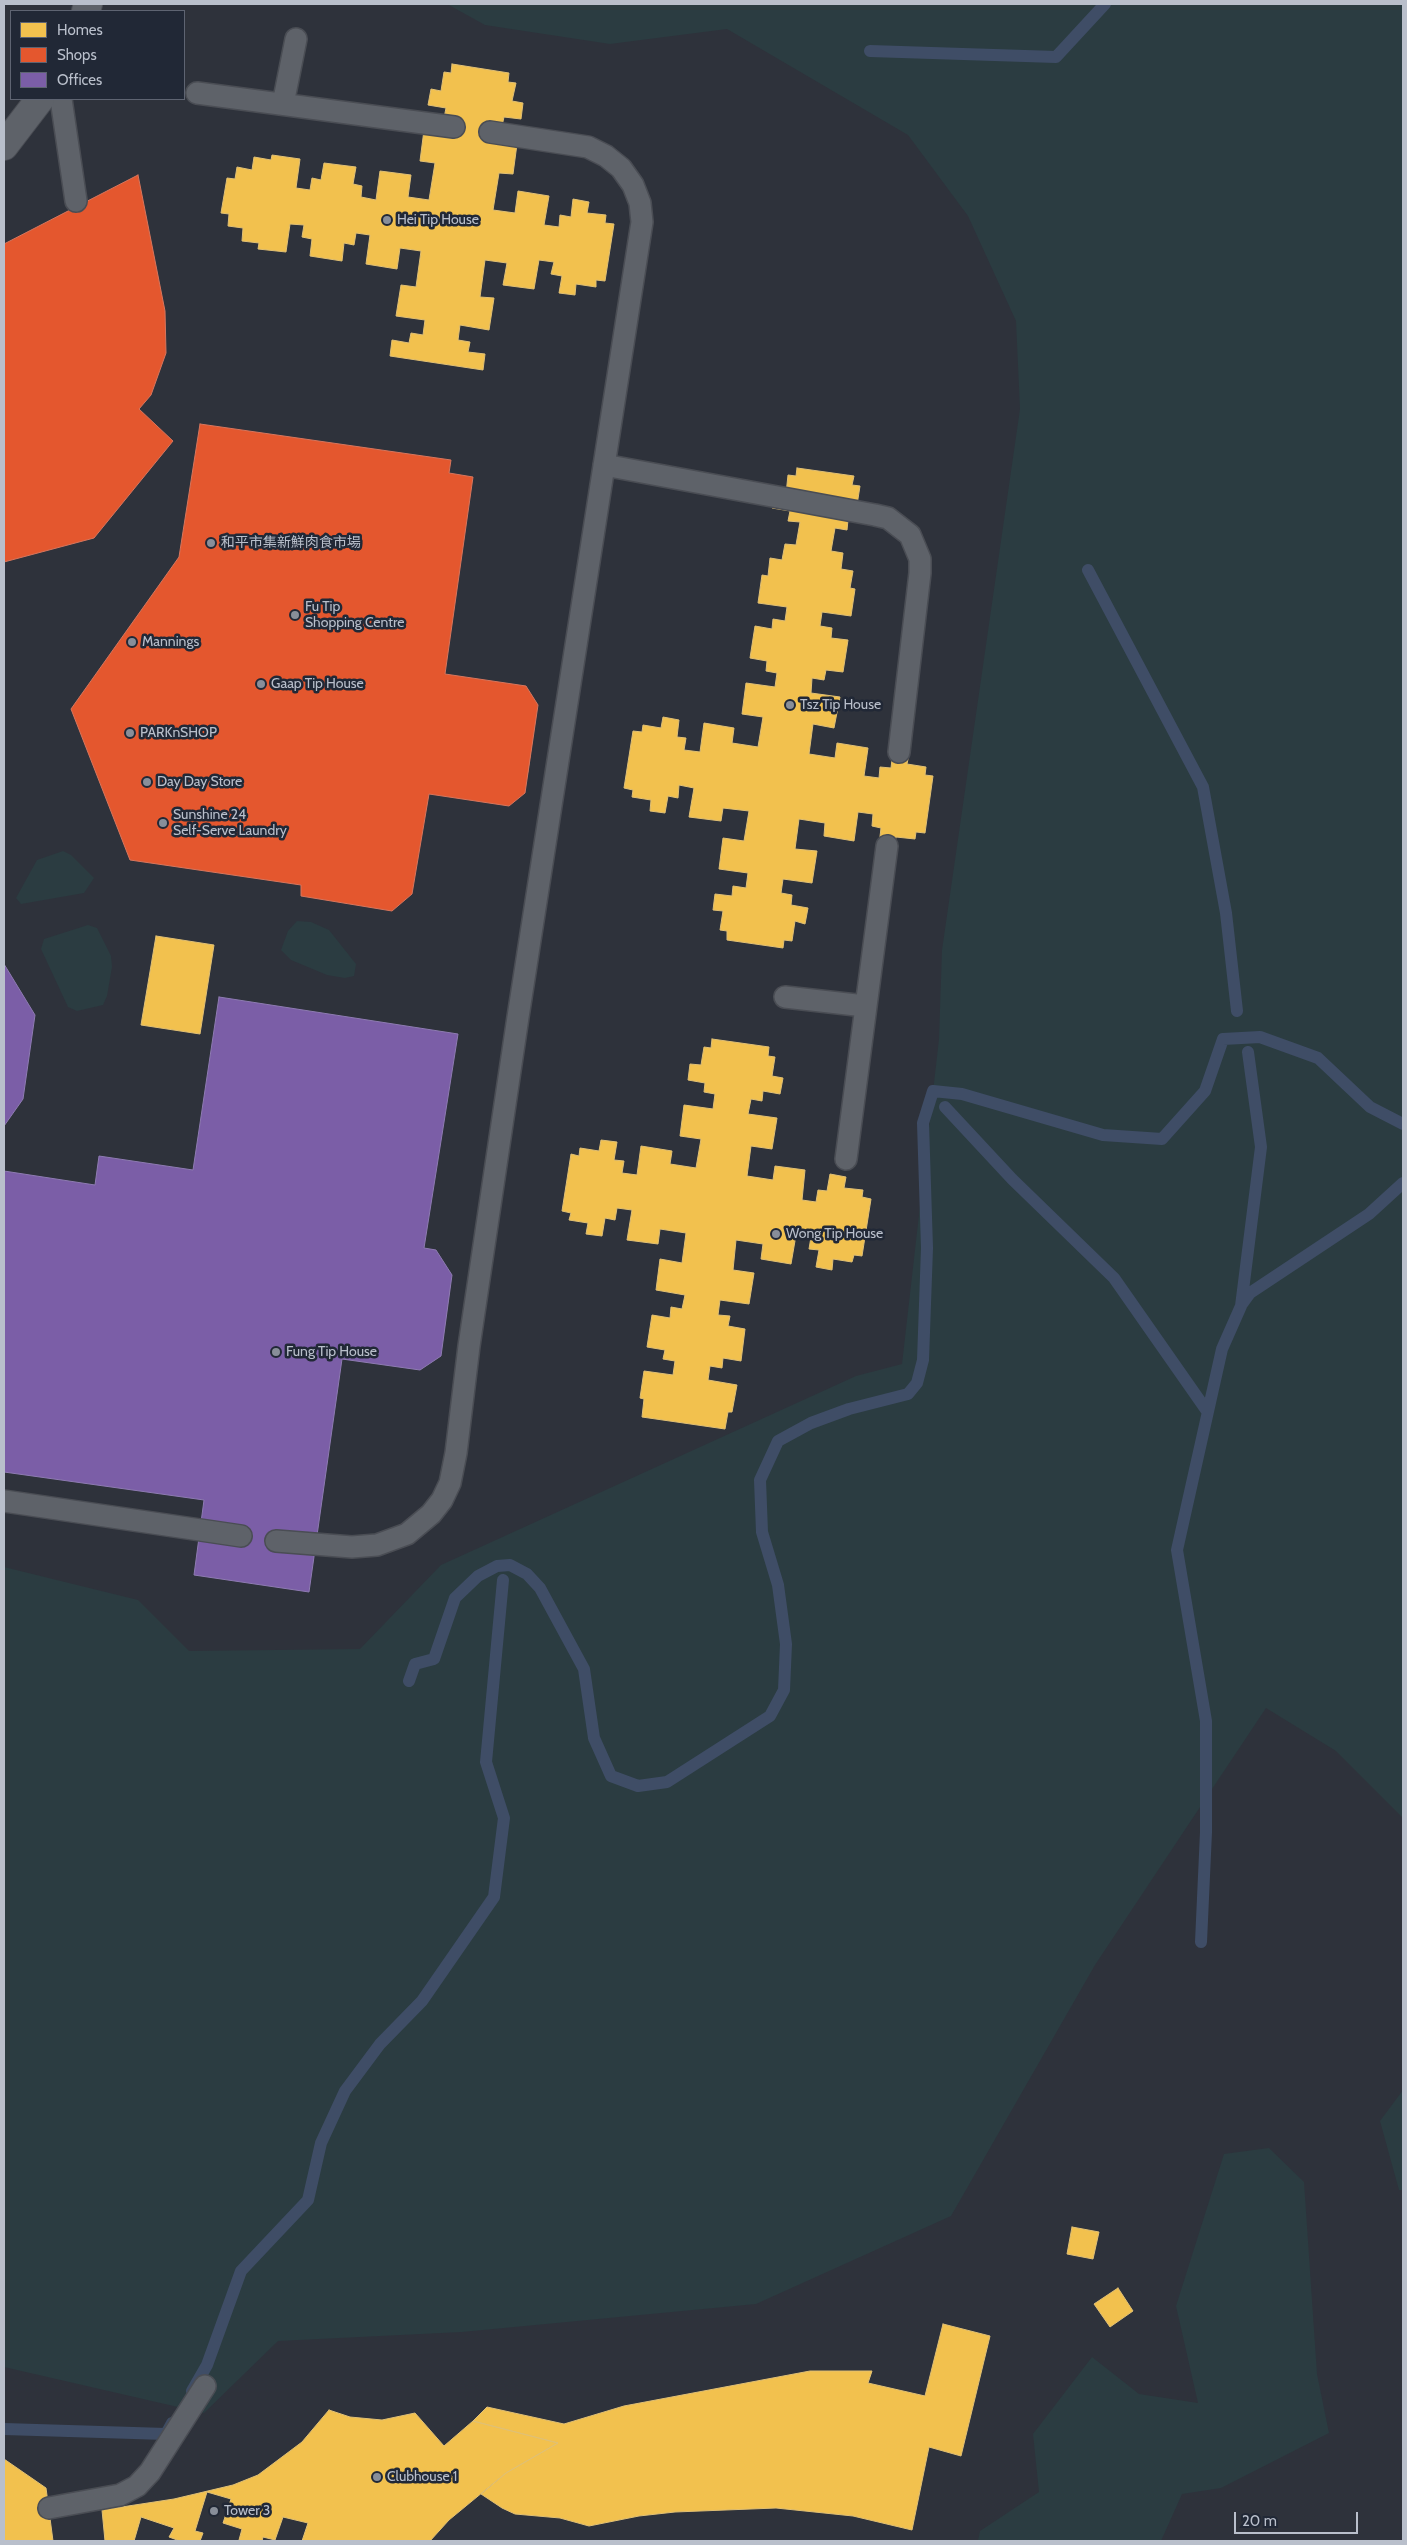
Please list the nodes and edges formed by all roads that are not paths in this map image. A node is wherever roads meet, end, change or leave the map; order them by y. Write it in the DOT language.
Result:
graph roads {
  1 [pos="296,38"];
  2 [pos="197,93"];
  3 [pos="39,100"];
  4 [pos="61,100"];
  5 [pos="283,104"];
  6 [pos="454,127"];
  7 [pos="490,132"];
  8 [pos="4,146"];
  9 [pos="76,201"];
  10 [pos="604,466"];
  11 [pos="899,752"];
  12 [pos="887,846"];
  13 [pos="785,996"];
  14 [pos="865,1006"];
  15 [pos="846,1159"];
  16 [pos="4,1501"];
  17 [pos="241,1536"];
  18 [pos="276,1541"];
  19 [pos="206,2386"];
  20 [pos="49,2508"];
  1 -- 5 [label="lane"];
  2 -- 5 [label="lane"];
  3 -- 8 [label="street"];
  4 -- 9 [label="lane"];
  5 -- 6 [label="lane"];
  7 -- 10 [label="lane"];
  10 -- 11 [label="lane"];
  10 -- 18 [label="lane"];
  12 -- 14 [label="lane"];
  13 -- 14 [label="lane"];
  14 -- 15 [label="lane"];
  16 -- 17 [label="lane"];
  19 -- 20 [label="lane"];
}
